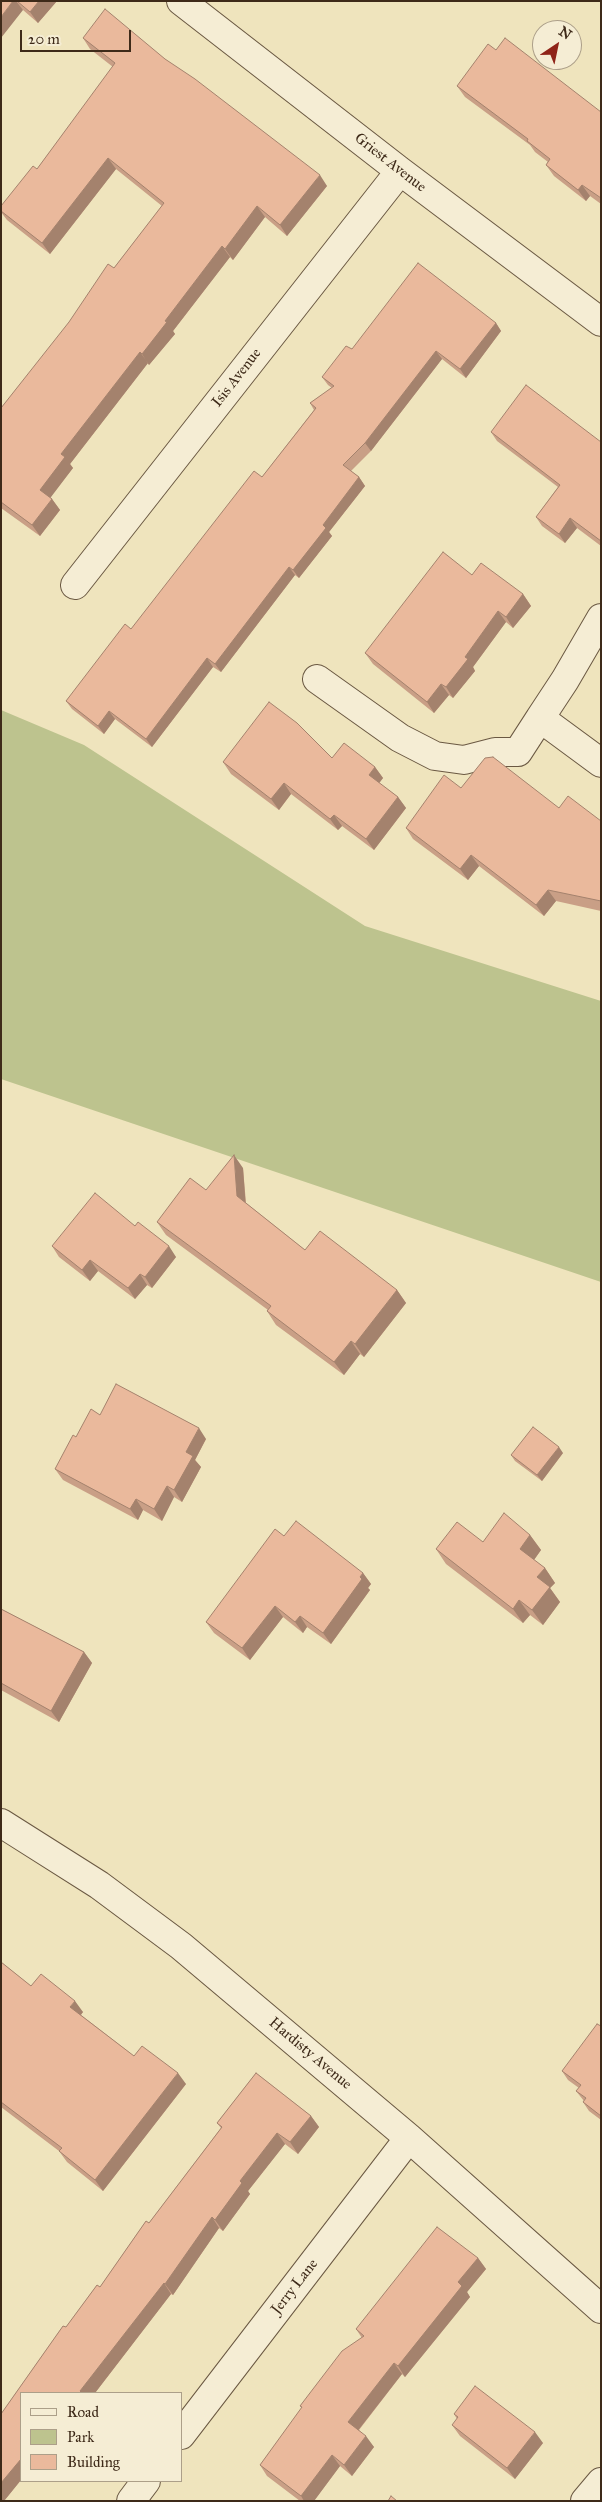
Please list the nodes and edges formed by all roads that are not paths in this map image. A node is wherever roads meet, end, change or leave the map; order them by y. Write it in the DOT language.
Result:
graph roads {
  1 [pos="181,1"];
  2 [pos="400,171"];
  3 [pos="601,322"];
  4 [pos="75,585"];
  5 [pos="601,618"];
  6 [pos="317,679"];
  7 [pos="540,718"];
  8 [pos="601,764"];
  9 [pos="1,1823"];
  10 [pos="410,2138"];
  11 [pos="601,2309"];
  12 [pos="182,2434"];
  13 [pos="145,2482"];
  14 [pos="601,2482"];
  15 [pos="131,2501"];
  16 [pos="585,2501"];
  1 -- 2 [label="street, Griest Avenue"];
  2 -- 3 [label="street, Griest Avenue"];
  2 -- 4 [label="street, Isis Avenue"];
  5 -- 7 [label="street"];
  6 -- 7 [label="street"];
  7 -- 8 [label="street"];
  9 -- 10 [label="street, Hardisty Avenue"];
  10 -- 11 [label="street, Hardisty Avenue"];
  10 -- 12 [label="street, Jerry Lane"];
  13 -- 15 [label="street"];
  14 -- 16 [label="street"];
}
